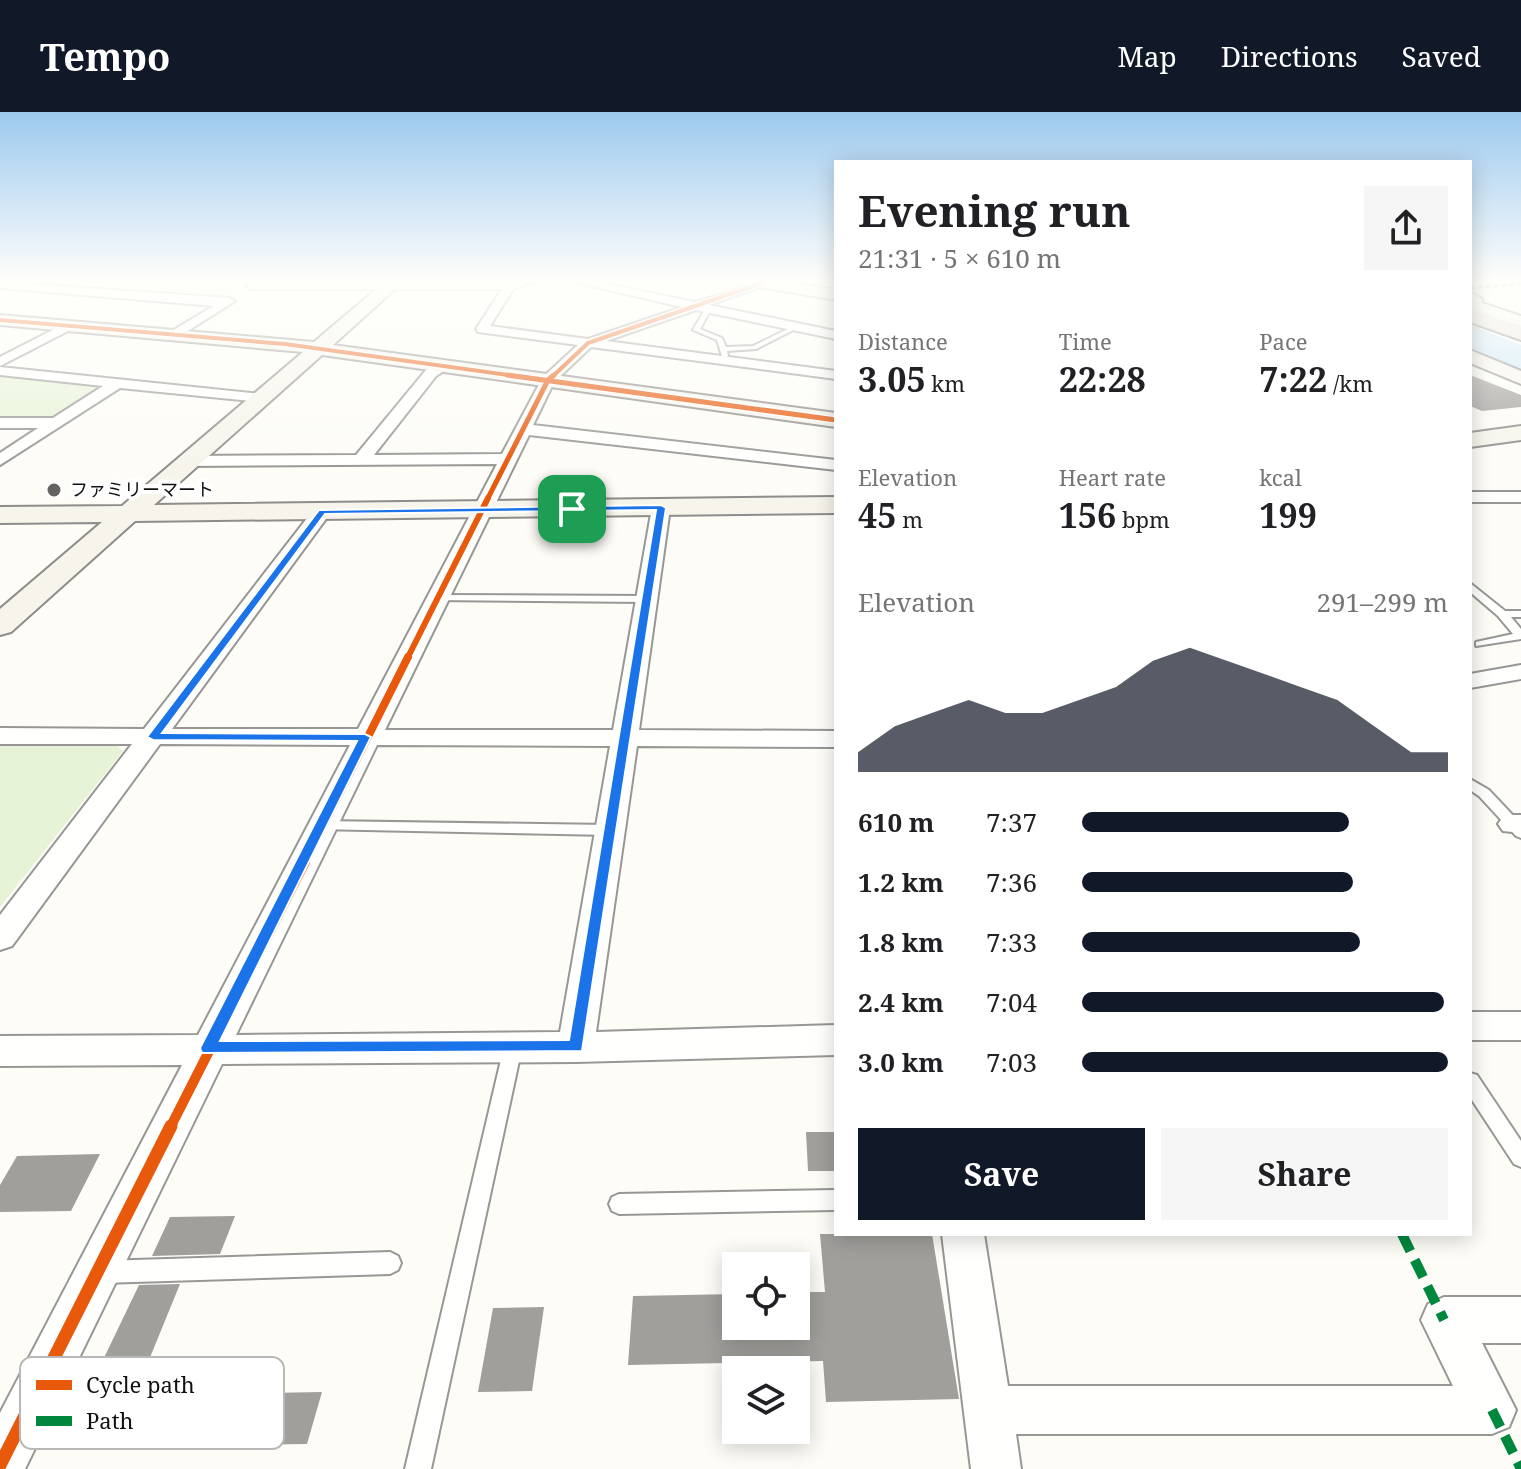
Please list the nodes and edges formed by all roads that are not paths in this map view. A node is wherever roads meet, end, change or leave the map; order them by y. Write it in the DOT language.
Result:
graph roads {
  1 [pos="35,343"];
  2 [pos="266,343"];
  3 [pos="322,343"];
  4 [pos="588,343"];
  5 [pos="592,343"];
  6 [pos="721,343"];
  7 [pos="763,343"];
  8 [pos="317,348"];
  9 [pos="725,355"];
  10 [pos="1472,357"];
  11 [pos="0,362"];
  12 [pos="443,367"];
  13 [pos="0,371"];
  14 [pos="834,374"];
  15 [pos="1521,378"];
  16 [pos="548,380"];
  17 [pos="117,383"];
  18 [pos="260,398"];
  19 [pos="834,420"];
  20 [pos="0,423"];
  21 [pos="56,423"];
  22 [pos="522,429"];
  23 [pos="1521,433"];
  24 [pos="1472,440"];
  25 [pos="362,459"];
  26 [pos="508,459"];
  27 [pos="0,460"];
  28 [pos="187,461"];
  29 [pos="834,465"];
  30 [pos="1472,497"];
  31 [pos="1517,499"];
  32 [pos="834,505"];
  33 [pos="661,508"];
  34 [pos="483,510"];
  35 [pos="322,512"];
  36 [pos="126,514"];
  37 [pos="0,515"];
  38 [pos="1472,588"];
  39 [pos="437,598"];
  40 [pos="646,599"];
  41 [pos="1502,614"];
  42 [pos="1521,614"];
  43 [pos="0,625"];
  44 [pos="1480,644"];
  45 [pos="1521,672"];
  46 [pos="1472,681"];
  47 [pos="0,736"];
  48 [pos="153,737"];
  49 [pos="365,737"];
  50 [pos="623,738"];
  51 [pos="834,739"];
  52 [pos="1472,785"];
  53 [pos="320,826"];
  54 [pos="1518,827"];
  55 [pos="609,830"];
  56 [pos="0,938"];
  57 [pos="1472,1026"];
  58 [pos="1521,1026"];
  59 [pos="834,1040"];
  60 [pos="513,1047"];
  61 [pos="576,1047"];
  62 [pos="208,1048"];
  63 [pos="0,1051"];
  64 [pos="1472,1084"];
  65 [pos="1521,1158"];
  66 [pos="834,1200"];
  67 [pos="619,1204"];
  68 [pos="963,1236"];
  69 [pos="390,1263"];
  70 [pos="97,1272"];
  71 [pos="1521,1320"];
  72 [pos="54,1357"];
  73 [pos="988,1410"];
  74 [pos="20,1425"];
  75 [pos="0,1465"];
  76 [pos="418,1469"];
  77 [pos="996,1469"];
  1 -- 11 [label="street"];
  2 -- 8 [label="street"];
  3 -- 8 [label="street"];
  4 -- 16 [label="street"];
  5 -- 9 [label="street"];
  6 -- 9 [label="lane"];
  7 -- 9 [label="lane"];
  8 -- 12 [label="street"];
  8 -- 18 [label="street"];
  9 -- 14 [label="street"];
  10 -- 15 [label="street"];
  12 -- 16 [label="street"];
  12 -- 25 [label="street"];
  13 -- 17 [label="street"];
  16 -- 19 [label="street"];
  16 -- 22 [label="street"];
  17 -- 18 [label="street"];
  17 -- 21 [label="street"];
  18 -- 28 [label="street"];
  20 -- 21 [label="street"];
  21 -- 27 [label="street"];
  22 -- 26 [label="street"];
  22 -- 29 [label="street"];
  23 -- 24 [label="street"];
  25 -- 26 [label="street"];
  25 -- 28 [label="street"];
  26 -- 34 [label="street"];
  28 -- 36 [label="street"];
  30 -- 31 [label="street"];
  32 -- 33 [label="street"];
  33 -- 34 [label="street"];
  33 -- 40 [label="street"];
  34 -- 35 [label="street"];
  34 -- 39 [label="street"];
  35 -- 36 [label="street"];
  35 -- 48 [label="street"];
  36 -- 37 [label="street"];
  36 -- 43 [label="street"];
  38 -- 41 [label="lane"];
  39 -- 40 [label="lane"];
  39 -- 49 [label="street"];
  40 -- 50 [label="street"];
  41 -- 42 [label="lane"];
  41 -- 44 [label="lane"];
  45 -- 46 [label="street"];
  47 -- 48 [label="street"];
  48 -- 49 [label="street"];
  48 -- 56 [label="street"];
  49 -- 50 [label="street"];
  49 -- 53 [label="street"];
  50 -- 51 [label="street"];
  50 -- 55 [label="street"];
  52 -- 54 [label="lane"];
  53 -- 55 [label="lane"];
  53 -- 62 [label="street"];
  55 -- 61 [label="street"];
  57 -- 58 [label="street"];
  59 -- 61 [label="street"];
  60 -- 61 [label="street"];
  60 -- 62 [label="street"];
  60 -- 76 [label="lane"];
  62 -- 63 [label="street"];
  62 -- 70 [label="street"];
  64 -- 65 [label="lane"];
  66 -- 67 [label="lane"];
  68 -- 73 [label="street"];
  69 -- 70 [label="lane"];
  70 -- 72 [label="street"];
  71 -- 73 [label="street"];
  73 -- 77 [label="street"];
  74 -- 75 [label="street"];
}
